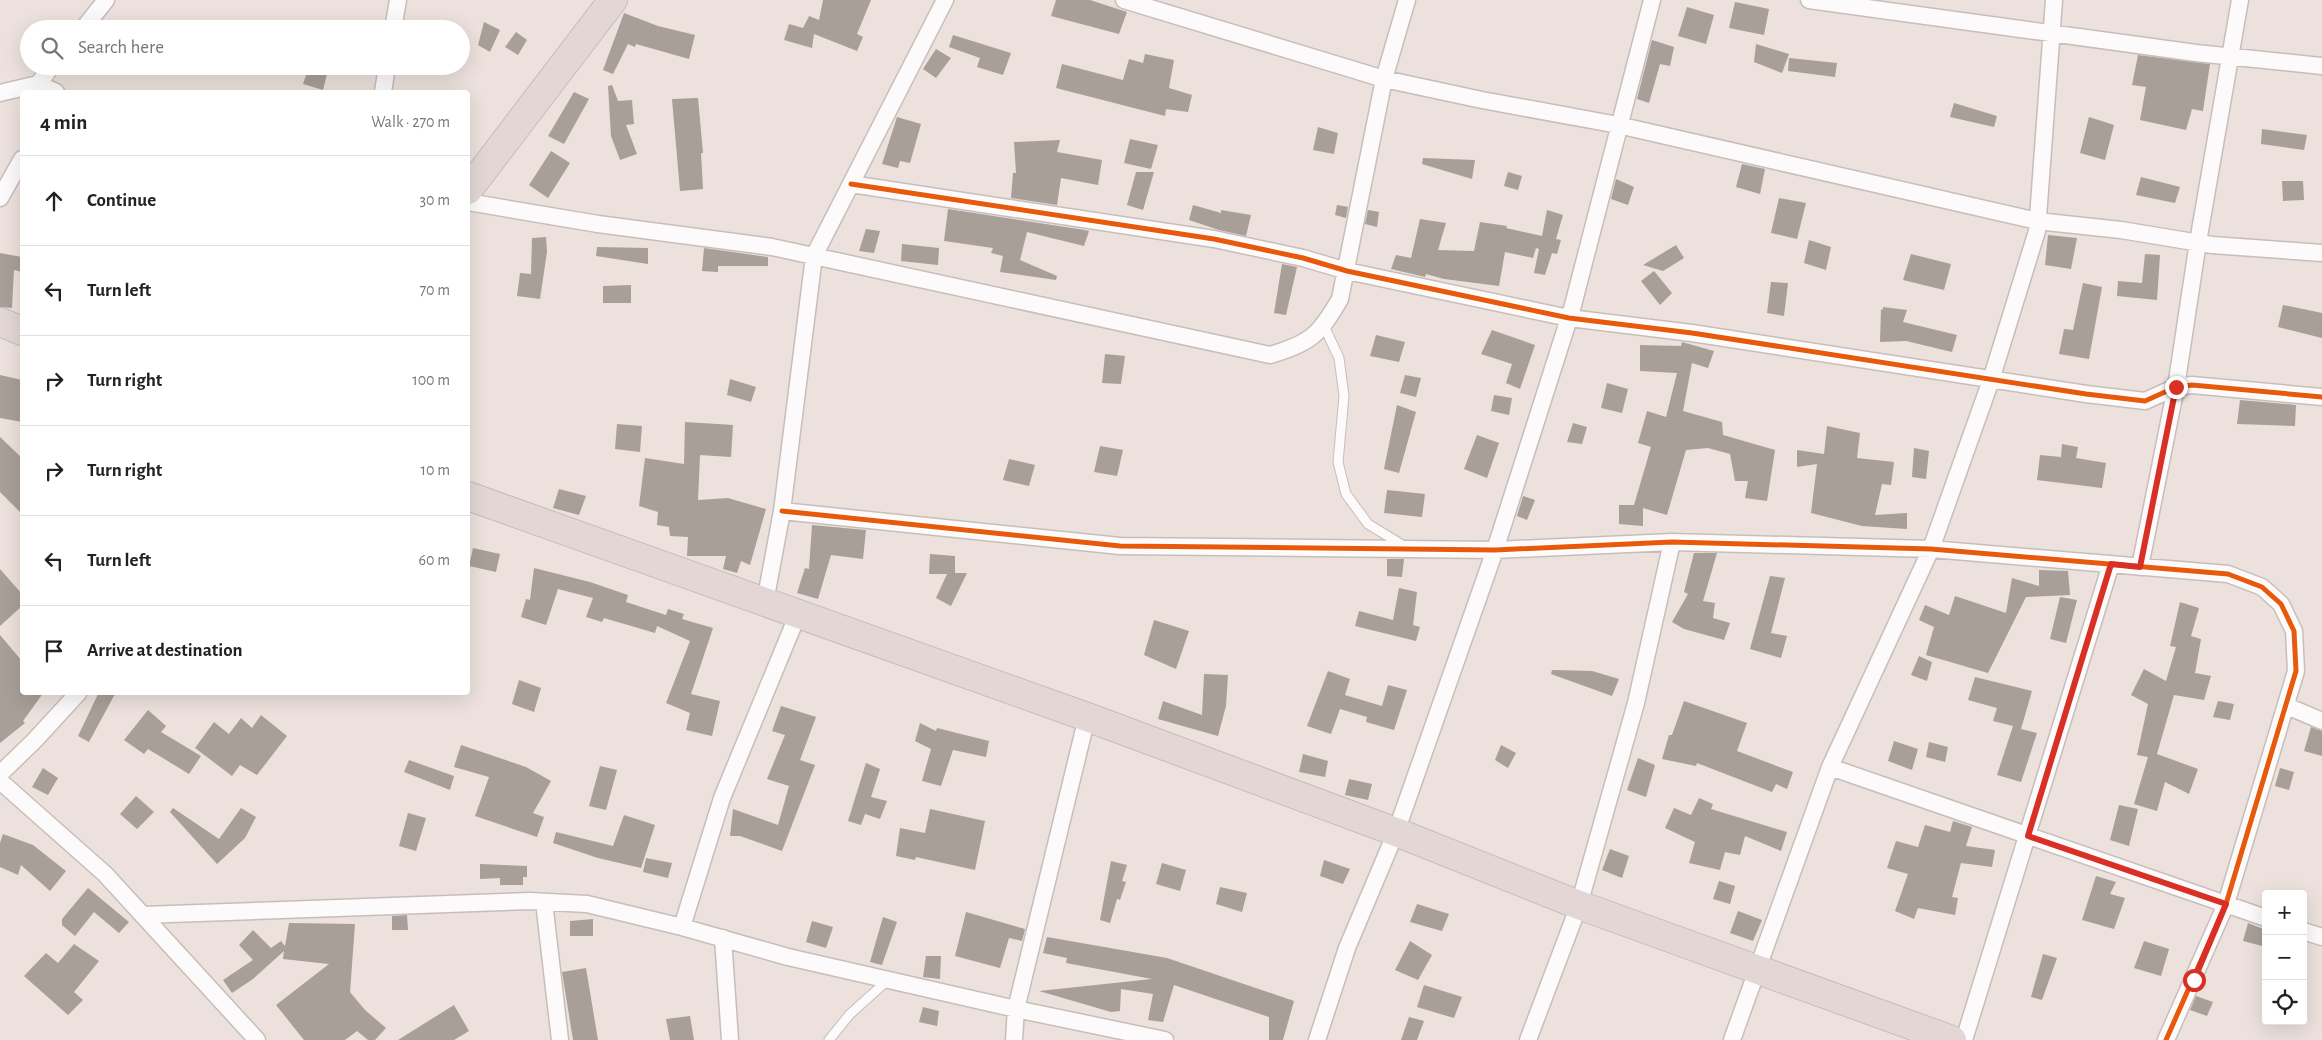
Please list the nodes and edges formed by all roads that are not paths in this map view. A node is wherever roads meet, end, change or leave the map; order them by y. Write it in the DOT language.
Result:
graph roads {
  1 [pos="106,0"];
  2 [pos="398,0"];
  3 [pos="613,0"];
  4 [pos="945,0"];
  5 [pos="1124,0"];
  6 [pos="1408,0"];
  7 [pos="1652,0"];
  8 [pos="1809,0"];
  9 [pos="2054,0"];
  10 [pos="2240,0"];
  11 [pos="90,20"];
  12 [pos="395,20"];
  13 [pos="2051,31"];
  14 [pos="2231,57"];
  15 [pos="2322,66"];
  16 [pos="45,75"];
  17 [pos="386,75"];
  18 [pos="1384,79"];
  19 [pos="38,84"];
  20 [pos="52,90"];
  21 [pos="383,90"];
  22 [pos="0,93"];
  23 [pos="1618,125"];
  24 [pos="20,163"];
  25 [pos="851,184"];
  26 [pos="470,187"];
  27 [pos="0,198"];
  28 [pos="470,202"];
  29 [pos="2037,221"];
  30 [pos="2198,242"];
  31 [pos="2322,253"];
  32 [pos="814,256"];
  33 [pos="1347,271"];
  34 [pos="1569,318"];
  35 [pos="0,322"];
  36 [pos="1324,326"];
  37 [pos="20,330"];
  38 [pos="1991,380"];
  39 [pos="2176,387"];
  40 [pos="2322,398"];
  41 [pos="470,497"];
  42 [pos="782,511"];
  43 [pos="1672,542"];
  44 [pos="1409,549"];
  45 [pos="1931,549"];
  46 [pos="1495,550"];
  47 [pos="2111,564"];
  48 [pos="2140,567"];
  49 [pos="764,602"];
  50 [pos="798,614"];
  51 [pos="76,695"];
  52 [pos="2287,706"];
  53 [pos="1087,717"];
  54 [pos="2322,720"];
  55 [pos="1830,767"];
  56 [pos="0,774"];
  57 [pos="0,781"];
  58 [pos="1396,832"];
  59 [pos="2028,836"];
  60 [pos="544,902"];
  61 [pos="2226,904"];
  62 [pos="1579,905"];
  63 [pos="142,915"];
  64 [pos="2262,917"];
  65 [pos="682,926"];
  66 [pos="2307,931"];
  67 [pos="2322,937"];
  68 [pos="723,938"];
  69 [pos="1757,968"];
  70 [pos="888,980"];
  71 [pos="1016,1009"];
  72 [pos="257,1040"];
  73 [pos="560,1040"];
  74 [pos="730,1040"];
  75 [pos="829,1040"];
  76 [pos="1014,1040"];
  77 [pos="1165,1040"];
  78 [pos="1317,1040"];
  79 [pos="1528,1040"];
  80 [pos="1732,1040"];
  81 [pos="1952,1040"];
  82 [pos="1964,1040"];
  83 [pos="2166,1040"];
  1 -- 11 [label="street"];
  2 -- 12 [label="street"];
  3 -- 26 [label="highway"];
  4 -- 25 [label="street"];
  5 -- 18 [label="street"];
  6 -- 18 [label="street"];
  7 -- 23 [label="street"];
  8 -- 13 [label="street"];
  9 -- 13 [label="street"];
  10 -- 14 [label="street"];
  13 -- 14 [label="street"];
  13 -- 29 [label="street"];
  14 -- 15 [label="street"];
  14 -- 30 [label="street"];
  16 -- 19 [label="street"];
  17 -- 21 [label="street"];
  18 -- 23 [label="street"];
  18 -- 33 [label="street"];
  19 -- 20 [label="street"];
  19 -- 22 [label="street"];
  23 -- 29 [label="street"];
  23 -- 34 [label="street"];
  24 -- 27 [label="street"];
  25 -- 32 [label="street"];
  25 -- 33 [label="street"];
  28 -- 32 [label="street"];
  29 -- 30 [label="street"];
  29 -- 38 [label="street"];
  30 -- 31 [label="street"];
  30 -- 39 [label="street"];
  32 -- 36 [label="street"];
  32 -- 42 [label="street"];
  33 -- 34 [label="street"];
  33 -- 36 [label="street"];
  34 -- 38 [label="street"];
  34 -- 46 [label="street"];
  35 -- 37 [label="highway"];
  36 -- 44 [label="lane"];
  38 -- 39 [label="street"];
  38 -- 45 [label="street"];
  39 -- 40 [label="street"];
  39 -- 48 [label="street"];
  41 -- 49 [label="highway"];
  42 -- 44 [label="street"];
  42 -- 49 [label="street"];
  43 -- 45 [label="street"];
  43 -- 46 [label="street"];
  43 -- 62 [label="street"];
  44 -- 46 [label="street"];
  45 -- 47 [label="street"];
  45 -- 55 [label="street"];
  46 -- 58 [label="street"];
  47 -- 48 [label="street"];
  47 -- 59 [label="street"];
  48 -- 52 [label="street"];
  49 -- 50 [label="highway"];
  50 -- 53 [label="highway"];
  50 -- 65 [label="street"];
  51 -- 56 [label="street"];
  52 -- 54 [label="street"];
  52 -- 61 [label="street"];
  53 -- 58 [label="highway"];
  53 -- 71 [label="street"];
  55 -- 59 [label="street"];
  55 -- 69 [label="street"];
  57 -- 63 [label="street"];
  58 -- 62 [label="highway"];
  58 -- 78 [label="street"];
  59 -- 61 [label="street"];
  59 -- 82 [label="street"];
  60 -- 63 [label="street"];
  60 -- 65 [label="street"];
  60 -- 73 [label="street"];
  61 -- 64 [label="street"];
  61 -- 83 [label="street"];
  62 -- 69 [label="highway"];
  62 -- 79 [label="street"];
  63 -- 72 [label="street"];
  65 -- 68 [label="street"];
  66 -- 67 [label="street"];
  68 -- 70 [label="street"];
  68 -- 74 [label="street"];
  69 -- 80 [label="street"];
  69 -- 81 [label="highway"];
  70 -- 71 [label="street"];
  70 -- 75 [label="lane"];
  71 -- 76 [label="street"];
  71 -- 77 [label="street"];
}
